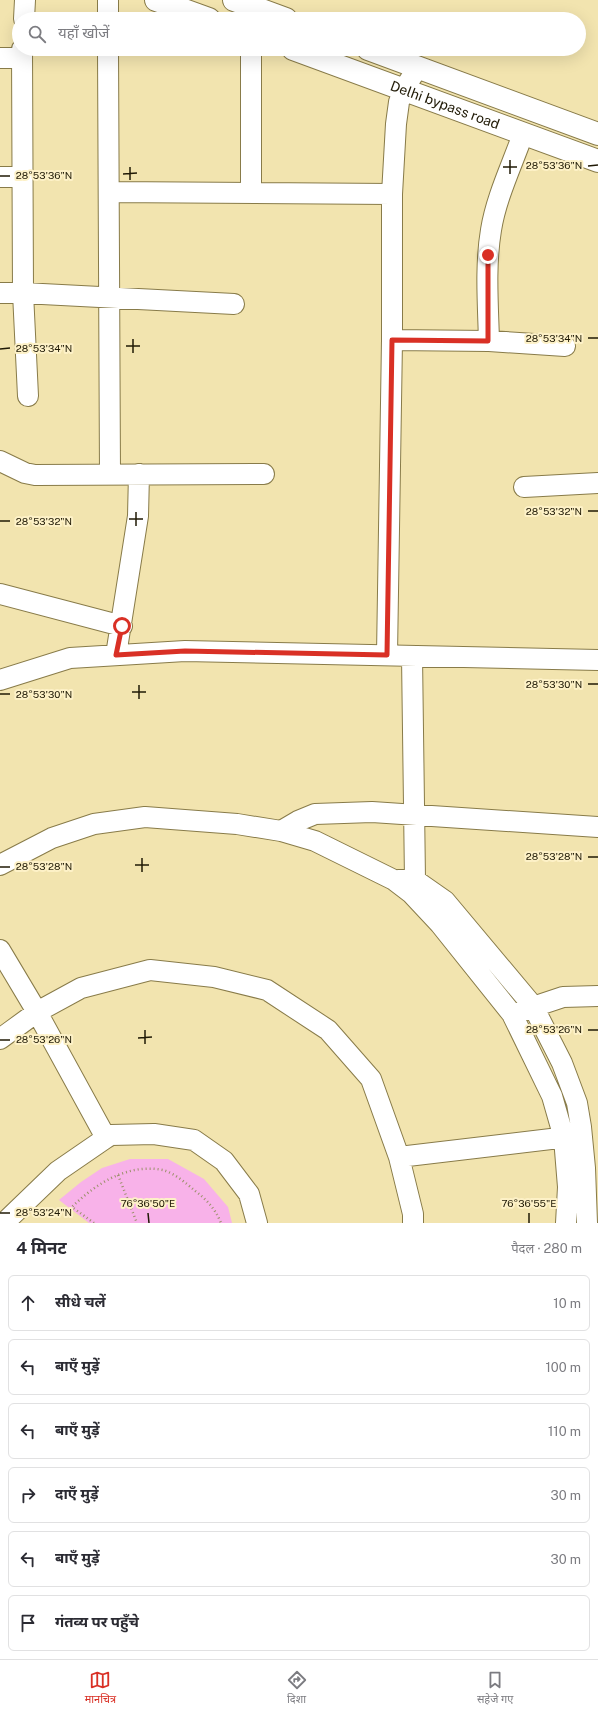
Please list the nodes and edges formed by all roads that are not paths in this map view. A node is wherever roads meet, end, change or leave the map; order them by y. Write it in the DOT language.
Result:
graph roads {
  1 [pos="25,0"];
  2 [pos="108,0"];
  3 [pos="156,0"];
  4 [pos="234,0"];
  5 [pos="24,12"];
  6 [pos="108,12"];
  7 [pos="189,12"];
  8 [pos="267,12"];
  9 [pos="12,55"];
  10 [pos="21,56"];
  11 [pos="108,56"];
  12 [pos="250,56"];
  13 [pos="312,56"];
  14 [pos="386,56"];
  15 [pos="0,58"];
  16 [pos="418,68"];
  17 [pos="404,89"];
  18 [pos="523,134"];
  19 [pos="598,134"];
  20 [pos="598,161"];
  21 [pos="0,177"];
  22 [pos="23,177"];
  23 [pos="109,192"];
  24 [pos="251,192"];
  25 [pos="392,194"];
  26 [pos="0,293"];
  27 [pos="23,293"];
  28 [pos="109,297"];
  29 [pos="234,304"];
  30 [pos="392,340"];
  31 [pos="488,341"];
  32 [pos="565,346"];
  33 [pos="28,396"];
  34 [pos="0,461"];
  35 [pos="110,474"];
  36 [pos="139,474"];
  37 [pos="264,474"];
  38 [pos="598,483"];
  39 [pos="524,486"];
  40 [pos="0,594"];
  41 [pos="122,626"];
  42 [pos="116,655"];
  43 [pos="387,655"];
  44 [pos="412,656"];
  45 [pos="598,660"];
  46 [pos="0,680"];
  47 [pos="413,813"];
  48 [pos="598,827"];
  49 [pos="281,831"];
  50 [pos="0,865"];
  51 [pos="413,886"];
  52 [pos="0,950"];
  53 [pos="598,996"];
  54 [pos="533,1006"];
  55 [pos="37,1012"];
  56 [pos="512,1014"];
  57 [pos="0,1039"];
  58 [pos="573,1137"];
  59 [pos="106,1138"];
  60 [pos="399,1157"];
  61 [pos="566,1168"];
  62 [pos="592,1168"];
  63 [pos="4,1223"];
  64 [pos="257,1223"];
  65 [pos="413,1223"];
  66 [pos="566,1223"];
  67 [pos="587,1223"];
  1 -- 5 [label="street"];
  2 -- 6 [label="street"];
  3 -- 7 [label="main road"];
  4 -- 8 [label="main road"];
  9 -- 15 [label="street"];
  10 -- 22 [label="street"];
  11 -- 23 [label="street"];
  12 -- 24 [label="street"];
  13 -- 17 [label="main road, Delhi bypass road"];
  14 -- 16 [label="main road, Delhi bypass road"];
  16 -- 17 [label="street"];
  16 -- 19 [label="main road, Delhi bypass road"];
  17 -- 18 [label="main road, Delhi bypass road"];
  17 -- 25 [label="street"];
  18 -- 20 [label="main road, Delhi bypass road"];
  18 -- 31 [label="street"];
  21 -- 22 [label="street"];
  22 -- 27 [label="street"];
  23 -- 24 [label="street"];
  23 -- 28 [label="street"];
  24 -- 25 [label="street"];
  25 -- 30 [label="street"];
  26 -- 27 [label="street"];
  27 -- 28 [label="street"];
  27 -- 33 [label="street"];
  28 -- 29 [label="street"];
  28 -- 35 [label="street"];
  30 -- 31 [label="street"];
  30 -- 43 [label="street"];
  31 -- 32 [label="street"];
  34 -- 35 [label="street"];
  35 -- 36 [label="street"];
  36 -- 37 [label="street"];
  36 -- 41 [label="street"];
  38 -- 39 [label="street"];
  40 -- 41 [label="street"];
  41 -- 42 [label="street"];
  42 -- 43 [label="street"];
  42 -- 46 [label="street"];
  43 -- 44 [label="street"];
  44 -- 45 [label="street"];
  44 -- 47 [label="street"];
  47 -- 48 [label="street"];
  47 -- 49 [label="street"];
  47 -- 51 [label="street"];
  49 -- 50 [label="street"];
  49 -- 51 [label="street"];
  51 -- 54 [label="street"];
  51 -- 56 [label="street"];
  52 -- 55 [label="street"];
  53 -- 54 [label="street"];
  54 -- 56 [label="street"];
  54 -- 58 [label="street"];
  55 -- 57 [label="street"];
  55 -- 59 [label="street"];
  55 -- 60 [label="street"];
  56 -- 58 [label="street"];
  58 -- 60 [label="street"];
  58 -- 61 [label="street"];
  58 -- 62 [label="street"];
  59 -- 63 [label="street"];
  59 -- 64 [label="street"];
  60 -- 65 [label="street"];
  61 -- 62 [label="street"];
  61 -- 66 [label="street"];
  62 -- 67 [label="street"];
}
